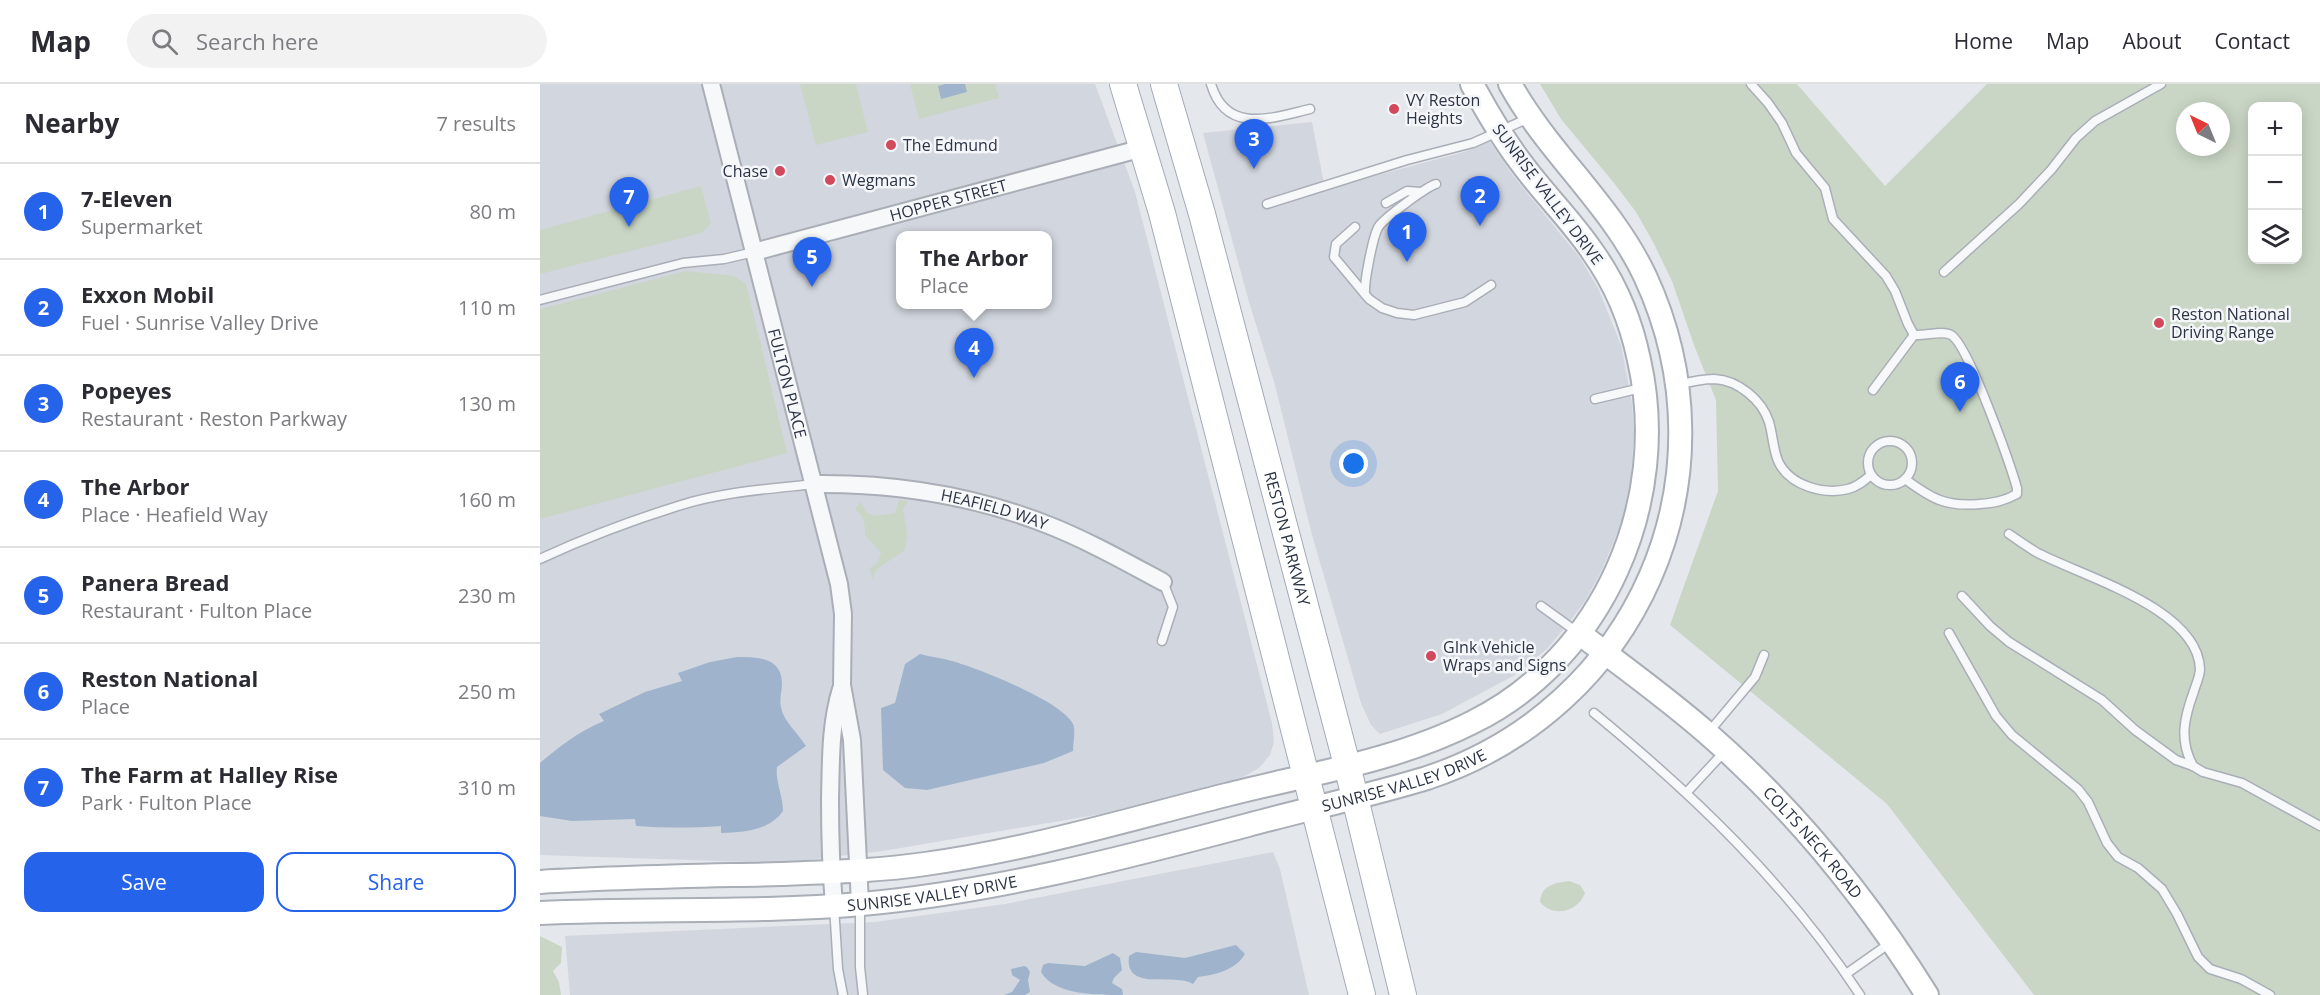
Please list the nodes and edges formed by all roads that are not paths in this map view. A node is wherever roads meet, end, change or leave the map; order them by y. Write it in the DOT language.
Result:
graph roads {
  1 [pos="711,84"];
  2 [pos="1123,84"];
  3 [pos="1164,84"];
  4 [pos="1211,84"];
  5 [pos="1472,84"];
  6 [pos="1510,84"];
  7 [pos="1751,84"];
  8 [pos="2161,84"];
  9 [pos="1310,109"];
  10 [pos="1530,117"];
  11 [pos="1499,131"];
  12 [pos="1143,148"];
  13 [pos="1436,184"];
  14 [pos="1421,192"];
  15 [pos="1386,203"];
  16 [pos="1267,204"];
  17 [pos="1355,227"];
  18 [pos="754,252"];
  19 [pos="1944,272"];
  20 [pos="1491,285"];
  21 [pos="1365,295"];
  22 [pos="540,300"];
  23 [pos="1914,335"];
  24 [pos="1677,385"];
  25 [pos="1645,388"];
  26 [pos="1873,390"];
  27 [pos="1595,399"];
  28 [pos="1871,475"];
  29 [pos="1905,479"];
  30 [pos="814,484"];
  31 [pos="2009,534"];
  32 [pos="540,559"];
  33 [pos="1163,582"];
  34 [pos="1962,596"];
  35 [pos="1541,606"];
  36 [pos="1579,633"];
  37 [pos="1949,633"];
  38 [pos="1162,641"];
  39 [pos="1606,654"];
  40 [pos="1764,655"];
  41 [pos="842,685"];
  42 [pos="1594,713"];
  43 [pos="1708,734"];
  44 [pos="1726,750"];
  45 [pos="1347,765"];
  46 [pos="2193,766"];
  47 [pos="1305,775"];
  48 [pos="1687,792"];
  49 [pos="1354,798"];
  50 [pos="1314,808"];
  51 [pos="2320,826"];
  52 [pos="858,870"];
  53 [pos="831,872"];
  54 [pos="540,882"];
  55 [pos="860,904"];
  56 [pos="834,905"];
  57 [pos="540,913"];
  58 [pos="1892,941"];
  59 [pos="1846,974"];
  60 [pos="843,995"];
  61 [pos="863,995"];
  62 [pos="1362,995"];
  63 [pos="1404,995"];
  64 [pos="1860,995"];
  65 [pos="1927,995"];
  66 [pos="2270,995"];
  1 -- 18 [label="street, FULTON PLACE"];
  2 -- 12 [label="main road"];
  3 -- 45 [label="main road, RESTON PARKWAY"];
  4 -- 9 [label="lane"];
  5 -- 11 [label="main road, SUNRISE VALLEY DRIVE"];
  6 -- 10 [label="main road, SUNRISE VALLEY DRIVE"];
  7 -- 23 [label="lane"];
  8 -- 19 [label="lane"];
  10 -- 11 [label="lane"];
  10 -- 24 [label="main road, SUNRISE VALLEY DRIVE"];
  11 -- 16 [label="lane"];
  11 -- 25 [label="main road, SUNRISE VALLEY DRIVE"];
  12 -- 18 [label="street, HOPPER STREET"];
  12 -- 47 [label="main road"];
  13 -- 14 [label="lane"];
  14 -- 15 [label="lane"];
  14 -- 21 [label="lane"];
  17 -- 21 [label="lane"];
  18 -- 22 [label="lane"];
  18 -- 30 [label="street, FULTON PLACE"];
  20 -- 21 [label="lane"];
  23 -- 26 [label="lane"];
  23 -- 29 [label="lane"];
  24 -- 28 [label="lane"];
  24 -- 39 [label="main road, SUNRISE VALLEY DRIVE"];
  25 -- 27 [label="lane"];
  25 -- 36 [label="main road, SUNRISE VALLEY DRIVE"];
  28 -- 29 [label="lane"];
  28 -- 29 [label="lane"];
  30 -- 32 [label="lane"];
  30 -- 33 [label="street, HEAFIELD WAY"];
  30 -- 41 [label="street, FULTON PLACE"];
  31 -- 46 [label="lane"];
  33 -- 38 [label="lane"];
  34 -- 46 [label="lane"];
  35 -- 36 [label="lane"];
  36 -- 39 [label="main road, COLTS NECK ROAD"];
  36 -- 45 [label="main road, SUNRISE VALLEY DRIVE"];
  37 -- 66 [label="lane"];
  39 -- 43 [label="main road, COLTS NECK ROAD"];
  39 -- 49 [label="main road, SUNRISE VALLEY DRIVE"];
  40 -- 43 [label="lane"];
  41 -- 52 [label="street, FULTON PLACE"];
  41 -- 53 [label="street, FULTON PLACE"];
  42 -- 48 [label="lane"];
  43 -- 44 [label="main road, COLTS NECK ROAD"];
  44 -- 48 [label="lane"];
  44 -- 58 [label="main road, COLTS NECK ROAD"];
  45 -- 47 [label="main road, SUNRISE VALLEY DRIVE"];
  45 -- 49 [label="main road, RESTON PARKWAY"];
  46 -- 51 [label="lane"];
  47 -- 50 [label="main road"];
  47 -- 52 [label="main road, SUNRISE VALLEY DRIVE"];
  48 -- 59 [label="lane"];
  49 -- 50 [label="main road, SUNRISE VALLEY DRIVE"];
  49 -- 63 [label="main road, RESTON PARKWAY"];
  50 -- 55 [label="main road, SUNRISE VALLEY DRIVE"];
  50 -- 62 [label="main road"];
  52 -- 53 [label="main road, SUNRISE VALLEY DRIVE"];
  52 -- 55 [label="street, FULTON PLACE"];
  53 -- 54 [label="main road, SUNRISE VALLEY DRIVE"];
  53 -- 56 [label="street, FULTON PLACE"];
  55 -- 56 [label="main road, SUNRISE VALLEY DRIVE"];
  55 -- 61 [label="lane"];
  56 -- 57 [label="main road, SUNRISE VALLEY DRIVE"];
  56 -- 60 [label="lane"];
  58 -- 59 [label="lane"];
  58 -- 65 [label="main road, COLTS NECK ROAD"];
  59 -- 64 [label="lane"];
}
